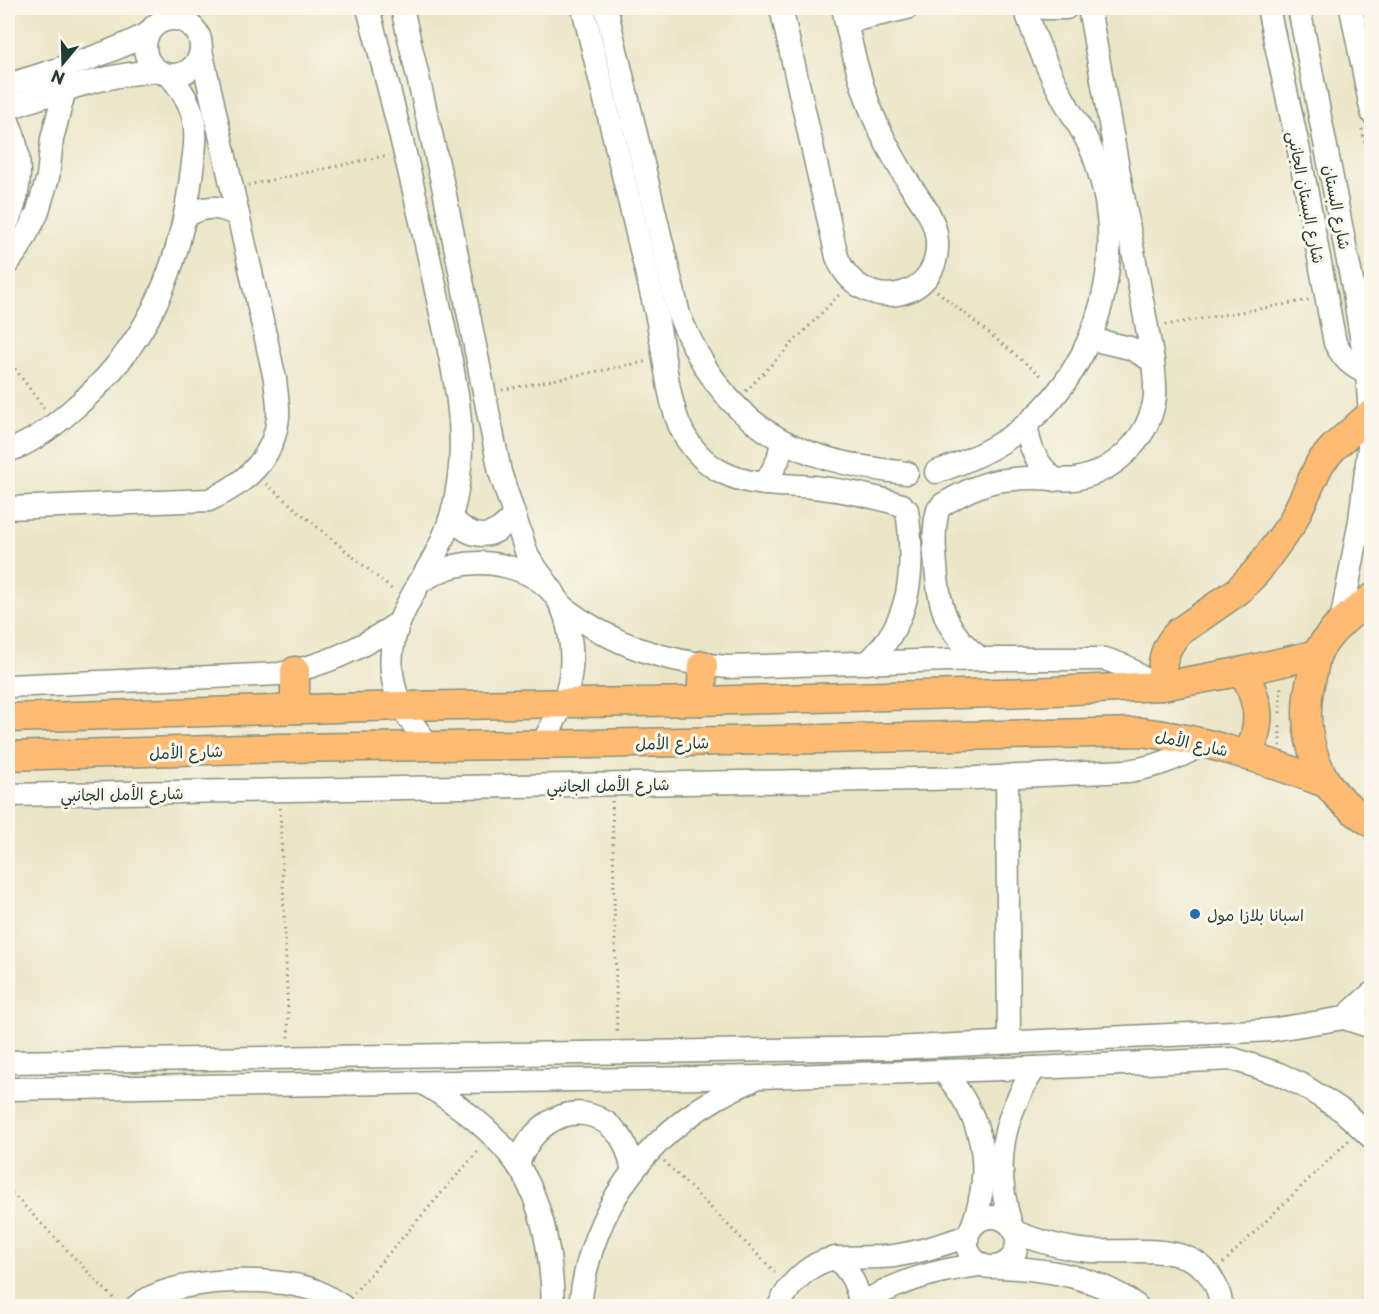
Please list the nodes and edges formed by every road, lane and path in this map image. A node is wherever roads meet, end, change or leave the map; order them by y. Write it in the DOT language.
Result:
graph roads {
  1 [pos="191,8"];
  2 [pos="368,8"];
  3 [pos="402,8"];
  4 [pos="583,8"];
  5 [pos="606,8"];
  6 [pos="781,8"];
  7 [pos="907,8"];
  8 [pos="1025,8"];
  9 [pos="1044,8"];
  10 [pos="1066,8"];
  11 [pos="1089,8"];
  12 [pos="1268,8"];
  13 [pos="1345,8"];
  14 [pos="1300,12"];
  15 [pos="845,15"];
  16 [pos="155,21"];
  17 [pos="200,44"];
  18 [pos="163,73"];
  19 [pos="8,85"];
  20 [pos="65,89"];
  21 [pos="8,108"];
  22 [pos="1371,113"];
  23 [pos="8,121"];
  24 [pos="405,152"];
  25 [pos="232,188"];
  26 [pos="444,190"];
  27 [pos="416,197"];
  28 [pos="238,216"];
  29 [pos="185,217"];
  30 [pos="8,220"];
  31 [pos="8,263"];
  32 [pos="924,280"];
  33 [pos="852,282"];
  34 [pos="1326,297"];
  35 [pos="1147,328"];
  36 [pos="1090,339"];
  37 [pos="692,345"];
  38 [pos="665,358"];
  39 [pos="8,359"];
  40 [pos="1153,361"];
  41 [pos="1366,373"];
  42 [pos="1059,391"];
  43 [pos="485,393"];
  44 [pos="734,404"];
  45 [pos="1370,415"];
  46 [pos="56,424"];
  47 [pos="1027,424"];
  48 [pos="782,441"];
  49 [pos="9,453"];
  50 [pos="936,471"];
  51 [pos="253,473"];
  52 [pos="907,473"];
  53 [pos="1368,478"];
  54 [pos="1055,480"];
  55 [pos="765,484"];
  56 [pos="8,490"];
  57 [pos="16,507"];
  58 [pos="904,507"];
  59 [pos="940,507"];
  60 [pos="513,516"];
  61 [pos="451,517"];
  62 [pos="412,593"];
  63 [pos="1371,598"];
  64 [pos="557,600"];
  65 [pos="1341,622"];
  66 [pos="398,623"];
  67 [pos="1317,654"];
  68 [pos="981,659"];
  69 [pos="867,663"];
  70 [pos="703,665"];
  71 [pos="294,671"];
  72 [pos="1244,671"];
  73 [pos="8,686"];
  74 [pos="1156,686"];
  75 [pos="701,701"];
  76 [pos="562,703"];
  77 [pos="402,706"];
  78 [pos="295,709"];
  79 [pos="8,718"];
  80 [pos="1203,743"];
  81 [pos="541,745"];
  82 [pos="429,746"];
  83 [pos="8,756"];
  84 [pos="1248,756"];
  85 [pos="1006,777"];
  86 [pos="612,784"];
  87 [pos="1328,784"];
  88 [pos="280,791"];
  89 [pos="8,795"];
  90 [pos="1360,816"];
  91 [pos="1371,829"];
  92 [pos="1371,993"];
  93 [pos="1344,1018"];
  94 [pos="1371,1027"];
  95 [pos="1009,1042"];
  96 [pos="617,1052"];
  97 [pos="257,1058"];
  98 [pos="289,1058"];
  99 [pos="8,1062"];
  100 [pos="1035,1068"];
  101 [pos="943,1071"];
  102 [pos="760,1077"];
  103 [pos="422,1082"];
  104 [pos="258,1084"];
  105 [pos="8,1089"];
  106 [pos="1368,1128"];
  107 [pos="497,1140"];
  108 [pos="652,1149"];
  109 [pos="518,1165"];
  110 [pos="633,1171"];
  111 [pos="8,1189"];
  112 [pos="1013,1228"];
  113 [pos="970,1230"];
  114 [pos="1128,1252"];
  115 [pos="836,1258"];
  116 [pos="990,1266"];
  117 [pos="1211,1275"];
  118 [pos="785,1297"];
  119 [pos="1128,1300"];
  120 [pos="346,1302"];
  121 [pos="123,1306"];
  122 [pos="137,1306"];
  123 [pos="553,1306"];
  124 [pos="580,1306"];
  125 [pos="860,1306"];
  126 [pos="1222,1306"];
  1 -- 17 [label="street"];
  2 -- 24 [label="street"];
  3 -- 26 [label="street"];
  4 -- 38 [label="street"];
  5 -- 37 [label="street"];
  6 -- 33 [label="street"];
  7 -- 15 [label="street"];
  8 -- 36 [label="street"];
  9 -- 10 [label="street"];
  11 -- 35 [label="street"];
  12 -- 34 [label="street, شارع البستان الجانبى"];
  13 -- 14 [label="path"];
  13 -- 22 [label="street"];
  14 -- 41 [label="street, شارع البستان"];
  15 -- 32 [label="street"];
  16 -- 17 [label="street"];
  16 -- 18 [label="street"];
  16 -- 19 [label="street"];
  17 -- 18 [label="street"];
  17 -- 25 [label="street"];
  18 -- 20 [label="street"];
  18 -- 29 [label="street"];
  20 -- 21 [label="street"];
  20 -- 31 [label="street"];
  23 -- 30 [label="street"];
  24 -- 25 [label="path"];
  24 -- 27 [label="street"];
  25 -- 28 [label="street"];
  26 -- 27 [label="street"];
  26 -- 43 [label="street"];
  27 -- 61 [label="street"];
  28 -- 29 [label="street"];
  28 -- 51 [label="street"];
  29 -- 46 [label="street"];
  32 -- 33 [label="street"];
  32 -- 42 [label="path"];
  33 -- 44 [label="path"];
  34 -- 35 [label="path"];
  34 -- 41 [label="street, شارع البستان الجانبى"];
  35 -- 40 [label="street"];
  36 -- 40 [label="street"];
  36 -- 42 [label="street"];
  37 -- 38 [label="street"];
  37 -- 44 [label="street"];
  38 -- 43 [label="path"];
  38 -- 55 [label="street"];
  39 -- 46 [label="path"];
  40 -- 54 [label="street"];
  41 -- 45 [label="street, شارع البستان"];
  42 -- 47 [label="street"];
  43 -- 60 [label="street"];
  44 -- 48 [label="street"];
  45 -- 53 [label="street, شارع البستان"];
  45 -- 74 [label="main road"];
  46 -- 49 [label="street"];
  47 -- 50 [label="street"];
  47 -- 54 [label="street"];
  48 -- 52 [label="street"];
  48 -- 55 [label="street"];
  50 -- 52 [label="street"];
  50 -- 59 [label="street"];
  51 -- 57 [label="street"];
  51 -- 62 [label="path"];
  52 -- 58 [label="street"];
  53 -- 65 [label="street, شارع البستان"];
  54 -- 59 [label="street"];
  55 -- 58 [label="street"];
  56 -- 57 [label="street"];
  58 -- 59 [label="street"];
  58 -- 69 [label="street"];
  59 -- 68 [label="street"];
  60 -- 61 [label="street"];
  60 -- 64 [label="street"];
  61 -- 62 [label="street"];
  62 -- 64 [label="street"];
  62 -- 66 [label="street"];
  63 -- 65 [label="main road"];
  64 -- 70 [label="street"];
  64 -- 76 [label="street"];
  65 -- 67 [label="main road"];
  66 -- 71 [label="street"];
  66 -- 77 [label="street"];
  67 -- 72 [label="main road"];
  67 -- 87 [label="main road"];
  68 -- 69 [label="street"];
  68 -- 74 [label="street"];
  69 -- 70 [label="street"];
  70 -- 75 [label="main road"];
  71 -- 73 [label="street"];
  71 -- 78 [label="main road"];
  72 -- 74 [label="main road"];
  72 -- 84 [label="main road"];
  74 -- 75 [label="main road"];
  75 -- 76 [label="main road"];
  76 -- 77 [label="main road"];
  76 -- 81 [label="street"];
  77 -- 78 [label="main road"];
  77 -- 82 [label="street"];
  78 -- 79 [label="main road"];
  80 -- 81 [label="main road, شارع الأمل"];
  80 -- 84 [label="main road, شارع الأمل"];
  80 -- 85 [label="street, شارع الأمل الجانبي"];
  81 -- 82 [label="main road, شارع الأمل"];
  82 -- 83 [label="main road, شارع الأمل"];
  84 -- 87 [label="main road, شارع الأمل"];
  85 -- 86 [label="street, شارع الأمل الجانبي"];
  85 -- 95 [label="street"];
  86 -- 88 [label="street, شارع الأمل الجانبي"];
  86 -- 96 [label="path"];
  87 -- 90 [label="main road"];
  88 -- 89 [label="street, شارع الأمل الجانبي"];
  88 -- 98 [label="path"];
  90 -- 91 [label="street"];
  92 -- 93 [label="street"];
  93 -- 94 [label="street"];
  93 -- 95 [label="street"];
  95 -- 96 [label="street"];
  96 -- 98 [label="street"];
  97 -- 98 [label="street"];
  97 -- 99 [label="street"];
  97 -- 104 [label="street"];
  100 -- 101 [label="street"];
  100 -- 106 [label="street"];
  100 -- 112 [label="street"];
  101 -- 102 [label="street"];
  101 -- 113 [label="street"];
  102 -- 103 [label="street"];
  102 -- 108 [label="street"];
  103 -- 104 [label="street"];
  103 -- 107 [label="street"];
  104 -- 105 [label="street"];
  106 -- 117 [label="path"];
  107 -- 109 [label="street"];
  107 -- 120 [label="path"];
  108 -- 110 [label="street"];
  108 -- 118 [label="path"];
  109 -- 110 [label="street"];
  109 -- 123 [label="street"];
  110 -- 124 [label="street"];
  111 -- 121 [label="path"];
  112 -- 113 [label="street"];
  112 -- 114 [label="street"];
  112 -- 116 [label="street"];
  113 -- 115 [label="street"];
  113 -- 116 [label="street"];
  114 -- 117 [label="street"];
  114 -- 119 [label="street"];
  115 -- 118 [label="street"];
  115 -- 125 [label="street"];
  116 -- 119 [label="street"];
  116 -- 125 [label="street"];
  117 -- 126 [label="street"];
  120 -- 122 [label="street"];
}
